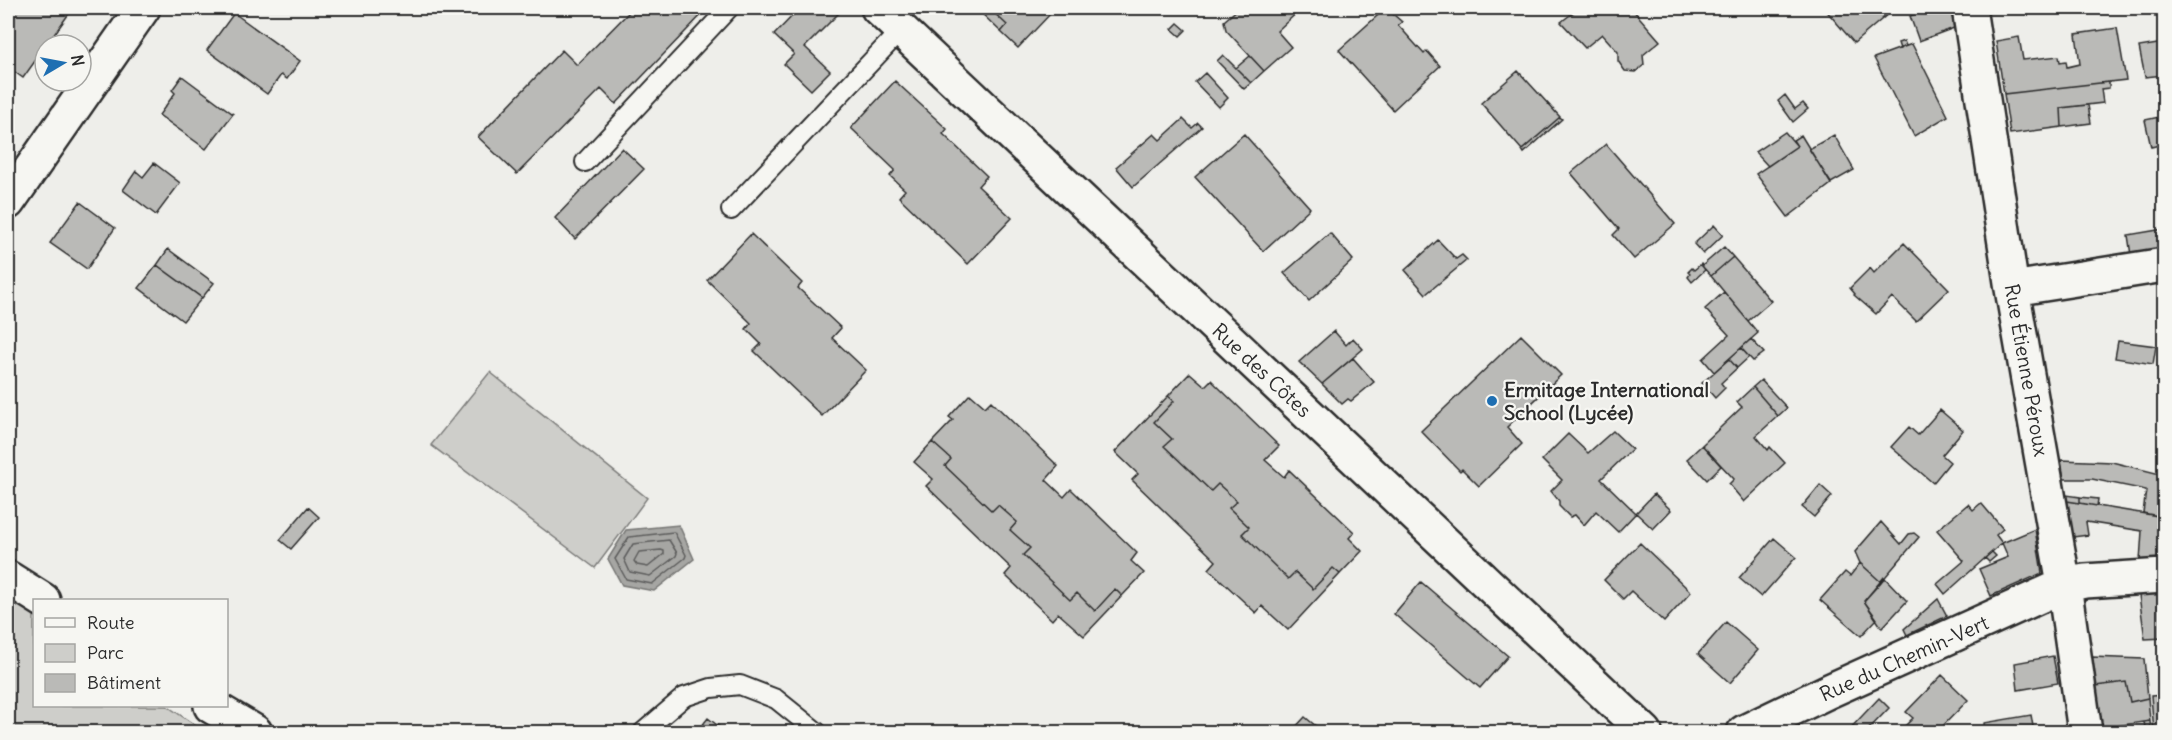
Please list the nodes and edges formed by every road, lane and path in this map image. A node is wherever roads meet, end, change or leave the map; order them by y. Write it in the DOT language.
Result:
graph roads {
  1 [pos="143,8"];
  2 [pos="729,8"];
  3 [pos="1969,8"];
  4 [pos="890,19"];
  5 [pos="585,162"];
  6 [pos="13,183"];
  7 [pos="732,210"];
  8 [pos="2164,265"];
  9 [pos="2012,289"];
  10 [pos="2164,576"];
  11 [pos="8,578"];
  12 [pos="2064,585"];
  13 [pos="41,599"];
  14 [pos="214,707"];
  15 [pos="255,732"];
  16 [pos="643,732"];
  17 [pos="817,732"];
  18 [pos="1645,732"];
  19 [pos="1744,732"];
  20 [pos="2085,732"];
  1 -- 6 [label="street"];
  2 -- 5 [label="lane"];
  3 -- 9 [label="street, Rue Étienne Péroux"];
  4 -- 7 [label="lane"];
  4 -- 18 [label="street, Rue des Côtes"];
  8 -- 9 [label="street"];
  9 -- 12 [label="street, Rue Étienne Péroux"];
  10 -- 12 [label="street, Rue du Chemin-Vert"];
  11 -- 13 [label="street"];
  12 -- 19 [label="street, Rue du Chemin-Vert"];
  12 -- 20 [label="street, Rue Étienne Péroux"];
  14 -- 15 [label="street"];
  16 -- 17 [label="lane"];
}
